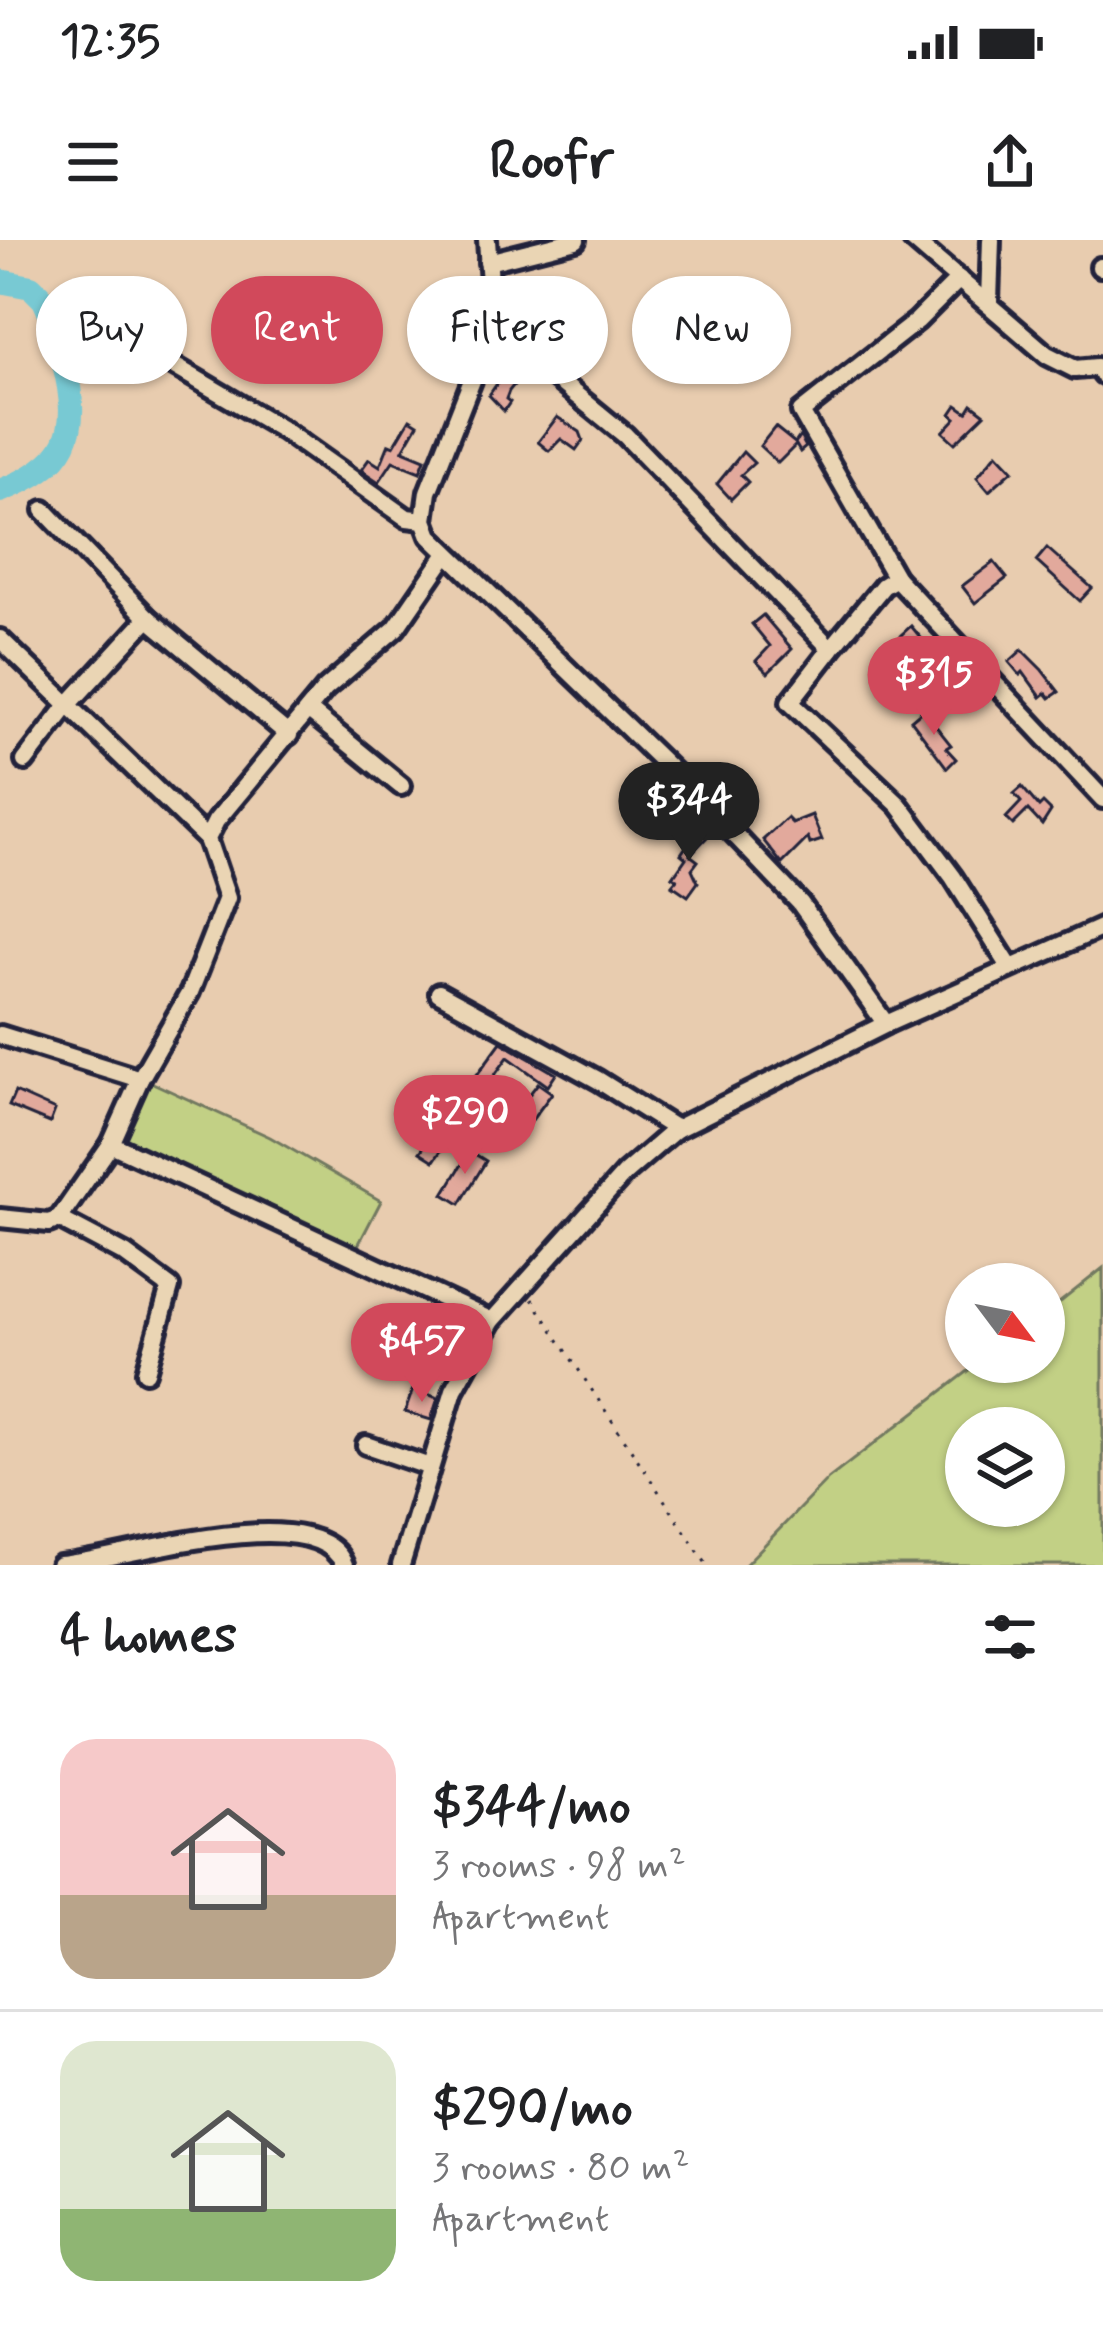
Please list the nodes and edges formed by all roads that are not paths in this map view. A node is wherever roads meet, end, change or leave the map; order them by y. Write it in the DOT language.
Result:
graph roads {
  1 [pos="487,240"];
  2 [pos="576,240"];
  3 [pos="914,240"];
  4 [pos="991,240"];
  5 [pos="488,262"];
  6 [pos="489,276"];
  7 [pos="959,279"];
  8 [pos="989,302"];
  9 [pos="187,373"];
  10 [pos="1103,375"];
  11 [pos="471,384"];
  12 [pos="563,384"];
  13 [pos="44,510"];
  14 [pos="424,520"];
  15 [pos="446,555"];
  16 [pos="896,578"];
  17 [pos="148,618"];
  18 [pos="0,639"];
  19 [pos="831,649"];
  20 [pos="68,705"];
  21 [pos="308,710"];
  22 [pos="289,735"];
  23 [pos="25,761"];
  24 [pos="401,786"];
  25 [pos="1103,799"];
  26 [pos="207,839"];
  27 [pos="1103,927"];
  28 [pos="1010,967"];
  29 [pos="440,993"];
  30 [pos="886,1024"];
  31 [pos="0,1035"];
  32 [pos="140,1078"];
  33 [pos="676,1129"];
  34 [pos="111,1144"];
  35 [pos="0,1218"];
  36 [pos="59,1219"];
  37 [pos="492,1321"];
  38 [pos="146,1372"];
  39 [pos="366,1445"];
  40 [pos="430,1467"];
  41 [pos="60,1565"];
  42 [pos="344,1565"];
  43 [pos="401,1565"];
  1 -- 5 [label="street"];
  2 -- 5 [label="street"];
  3 -- 7 [label="street"];
  4 -- 8 [label="street"];
  5 -- 6 [label="street"];
  7 -- 8 [label="street"];
  7 -- 16 [label="street"];
  8 -- 10 [label="street"];
  9 -- 14 [label="street"];
  11 -- 14 [label="street"];
  12 -- 19 [label="street"];
  13 -- 17 [label="street"];
  14 -- 15 [label="street"];
  15 -- 21 [label="street"];
  15 -- 30 [label="street"];
  16 -- 19 [label="street"];
  16 -- 25 [label="street"];
  17 -- 20 [label="street"];
  17 -- 22 [label="street"];
  18 -- 20 [label="street"];
  19 -- 28 [label="street"];
  20 -- 23 [label="street"];
  20 -- 26 [label="street"];
  21 -- 22 [label="street"];
  21 -- 24 [label="street"];
  22 -- 26 [label="street"];
  26 -- 32 [label="street"];
  27 -- 28 [label="street"];
  28 -- 30 [label="street"];
  29 -- 33 [label="street"];
  30 -- 33 [label="street"];
  31 -- 32 [label="street"];
  32 -- 34 [label="street"];
  33 -- 37 [label="street"];
  34 -- 36 [label="street"];
  34 -- 37 [label="street"];
  35 -- 36 [label="street"];
  36 -- 38 [label="street"];
  37 -- 40 [label="street"];
  39 -- 40 [label="street"];
  40 -- 43 [label="street"];
  41 -- 42 [label="street"];
}
